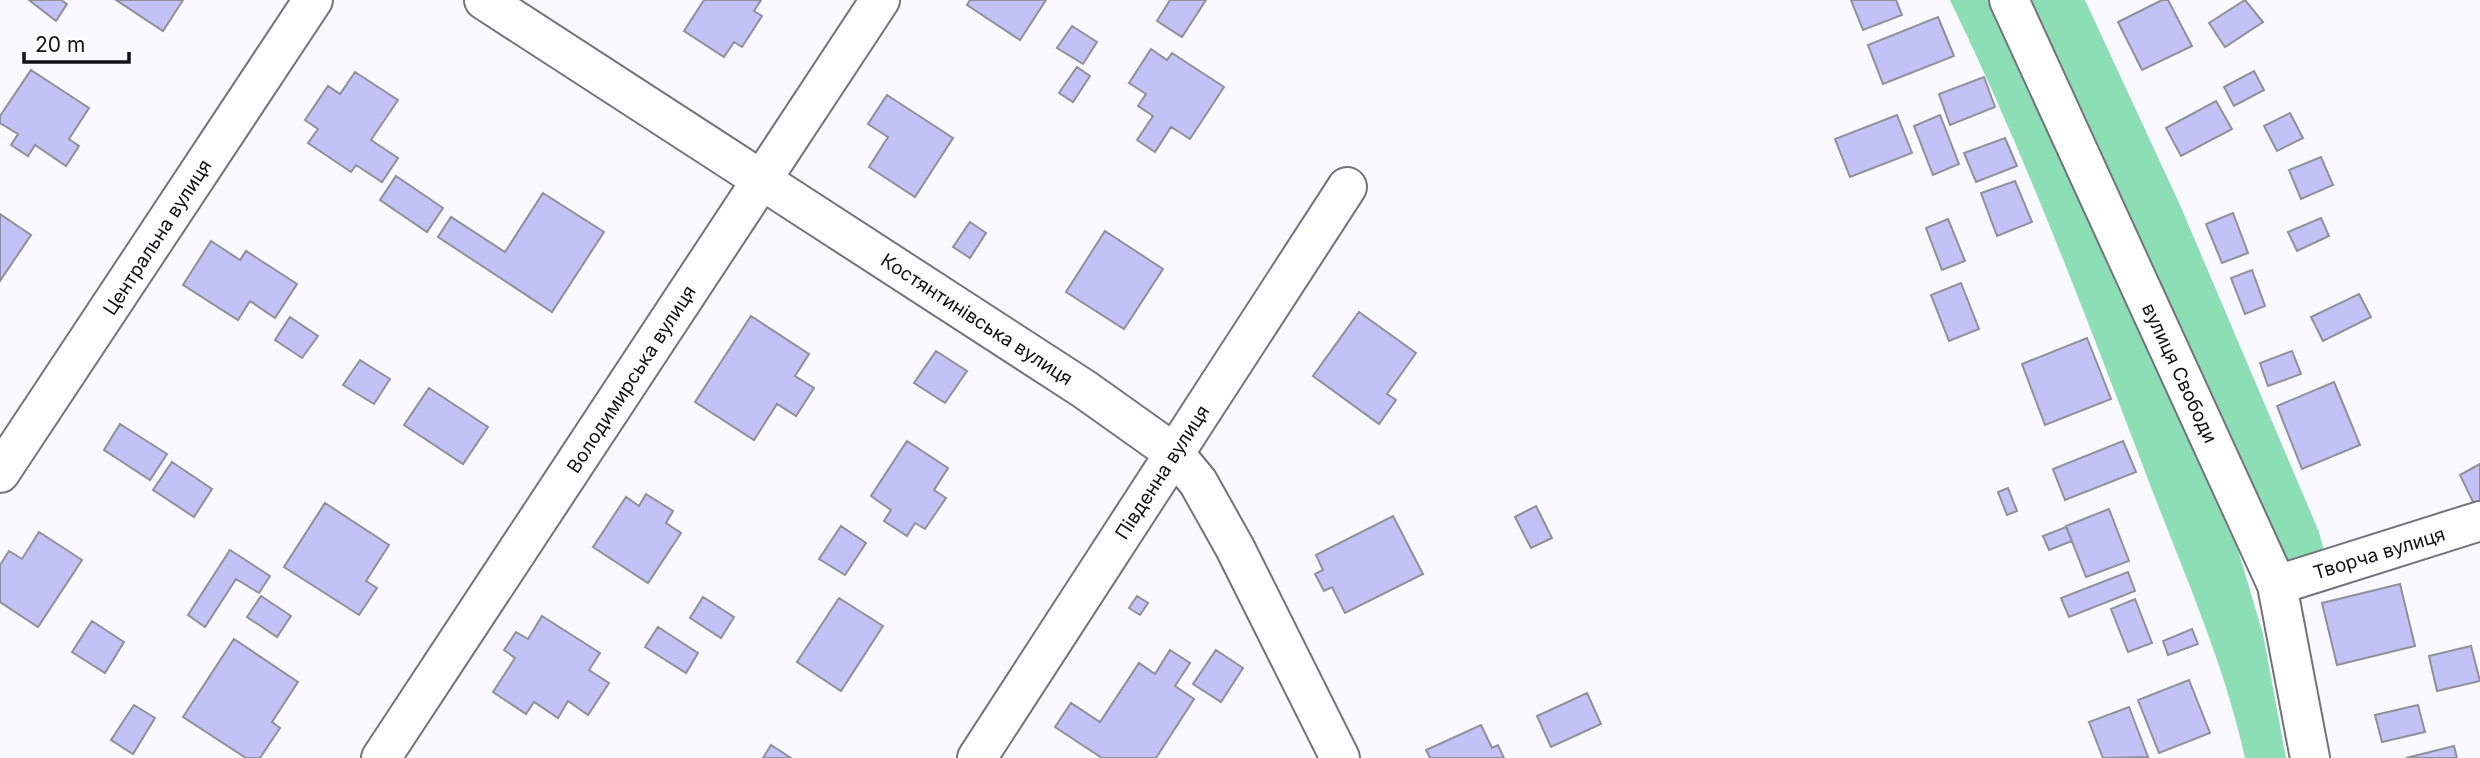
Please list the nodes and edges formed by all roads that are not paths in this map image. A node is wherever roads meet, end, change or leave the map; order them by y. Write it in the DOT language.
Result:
graph roads {
  1 [pos="313,0"];
  2 [pos="484,0"];
  3 [pos="880,0"];
  4 [pos="2009,0"];
  5 [pos="761,181"];
  6 [pos="1347,187"];
  7 [pos="1174,453"];
  8 [pos="0,473"];
  9 [pos="2480,521"];
  10 [pos="2277,585"];
  11 [pos="381,758"];
  12 [pos="977,758"];
  13 [pos="1340,758"];
  14 [pos="2311,758"];
  1 -- 8 [label="street, Центральна вулиця"];
  2 -- 5 [label="street, Костянтинівська вулиця"];
  3 -- 5 [label="street, Володимирська вулиця"];
  4 -- 10 [label="street, вулиця Свободи"];
  5 -- 7 [label="street, Костянтинівська вулиця"];
  5 -- 11 [label="street, Володимирська вулиця"];
  6 -- 7 [label="street, Південна вулиця"];
  7 -- 12 [label="street, Південна вулиця"];
  7 -- 13 [label="street, Костянтинівська вулиця"];
  9 -- 10 [label="street, Творча вулиця"];
  10 -- 14 [label="street, вулиця Свободи"];
}
